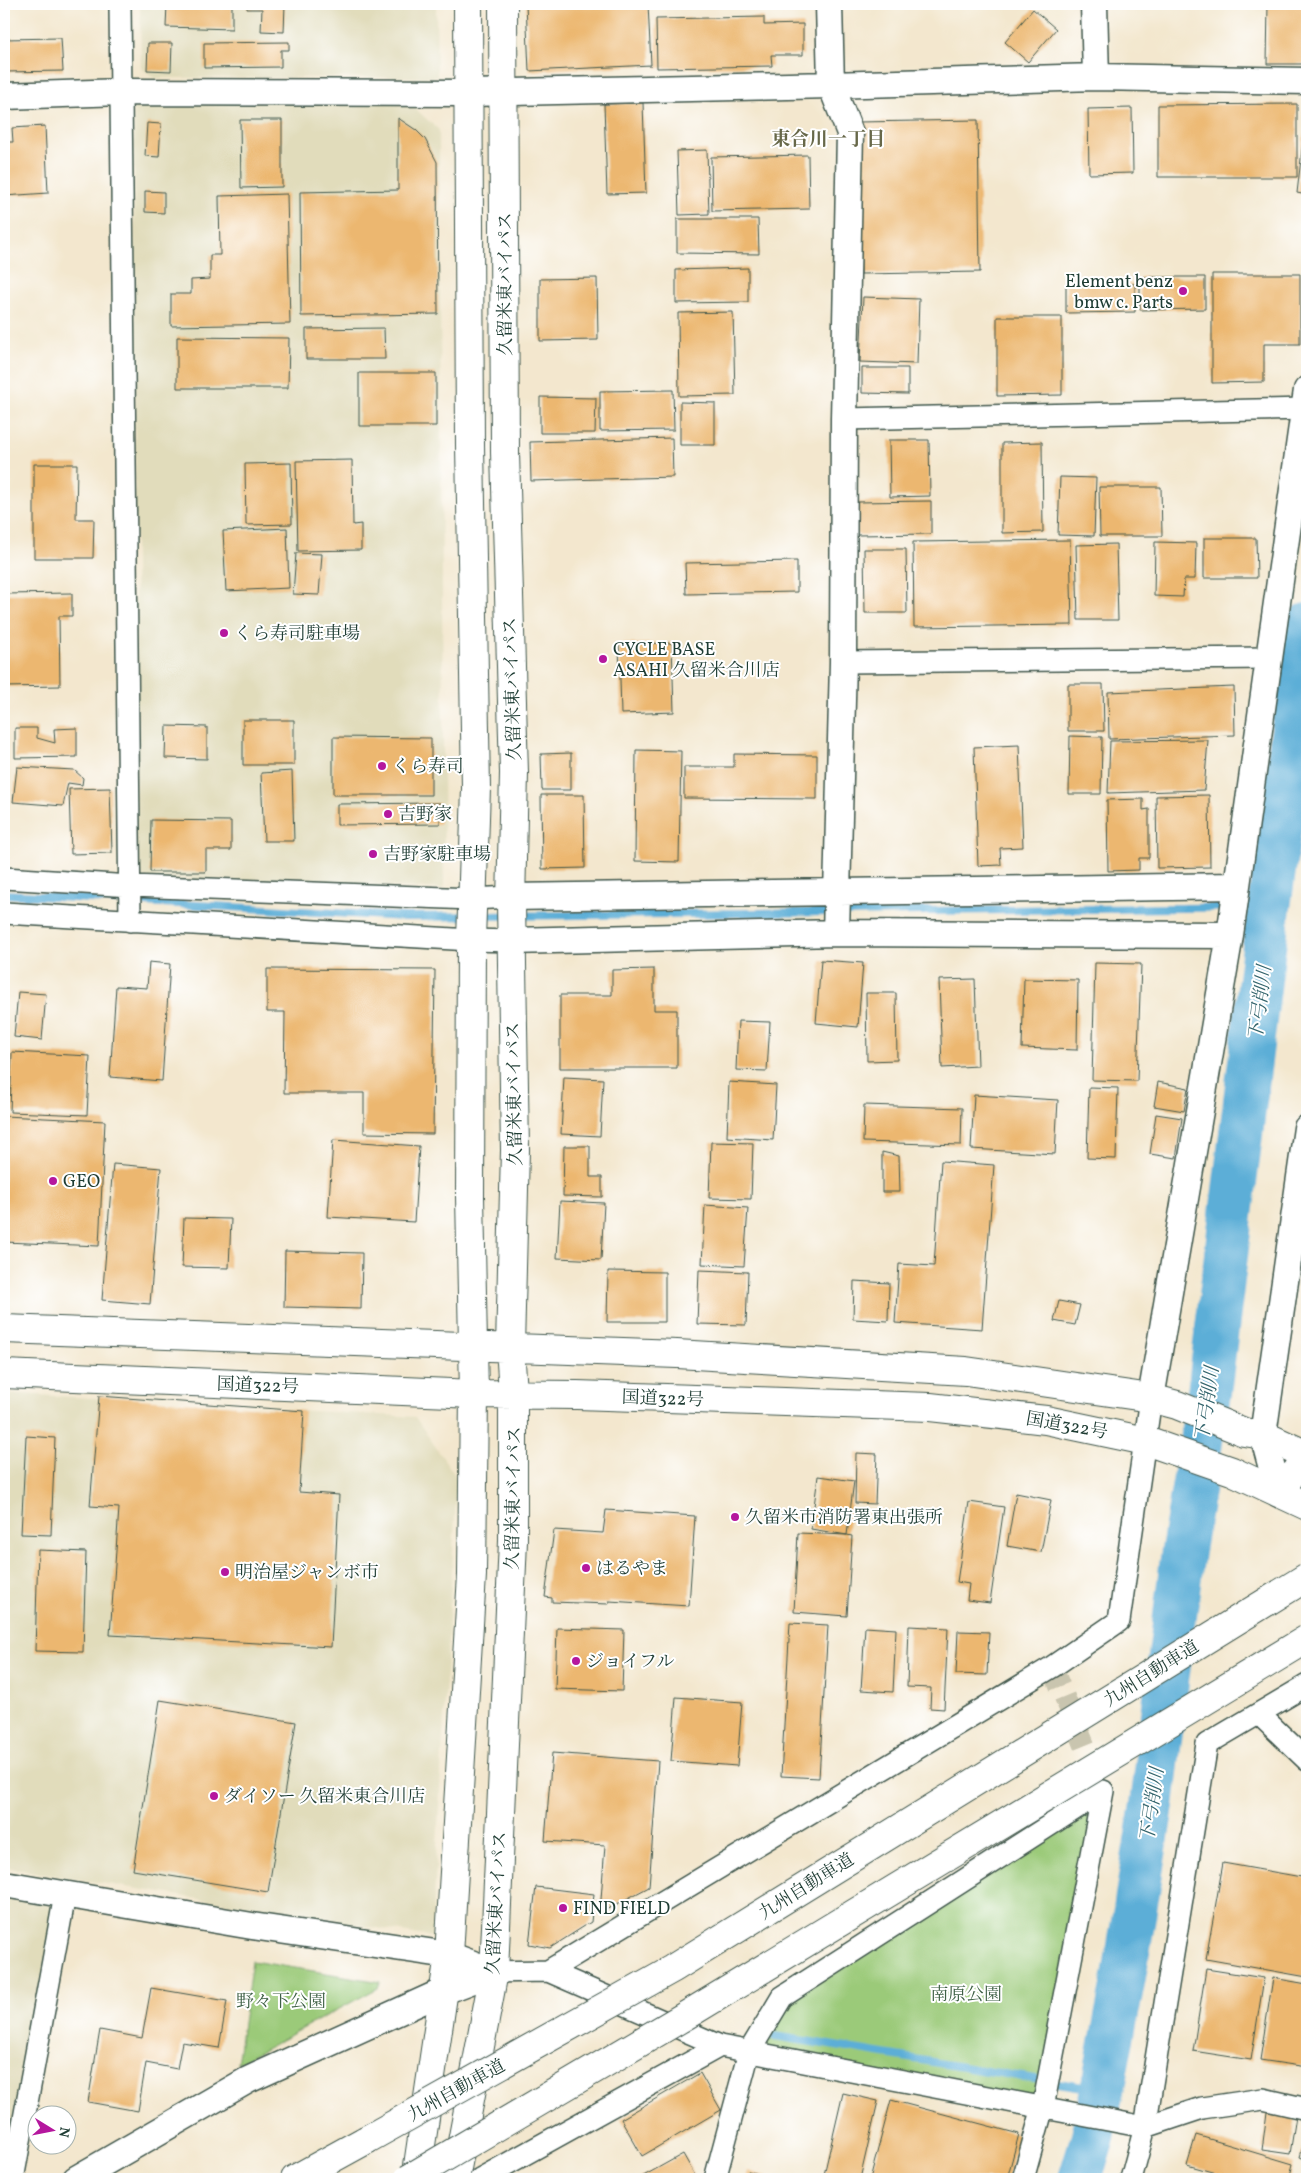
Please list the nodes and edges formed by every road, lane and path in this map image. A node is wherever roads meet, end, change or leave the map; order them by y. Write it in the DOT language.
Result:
graph roads {
  1 [pos="120,4"];
  2 [pos="468,4"];
  3 [pos="503,4"];
  4 [pos="829,4"];
  5 [pos="1094,4"];
  6 [pos="1096,77"];
  7 [pos="1307,81"];
  8 [pos="831,86"];
  9 [pos="505,91"];
  10 [pos="122,92"];
  11 [pos="469,93"];
  12 [pos="4,96"];
  13 [pos="1306,399"];
  14 [pos="844,419"];
  15 [pos="1269,658"];
  16 [pos="843,662"];
  17 [pos="4,878"];
  18 [pos="131,886"];
  19 [pos="1236,886"];
  20 [pos="836,891"];
  21 [pos="472,900"];
  22 [pos="511,900"];
  23 [pos="4,914"];
  24 [pos="130,921"];
  25 [pos="836,933"];
  26 [pos="1230,935"];
  27 [pos="512,936"];
  28 [pos="471,937"];
  29 [pos="1307,1128"];
  30 [pos="4,1329"];
  31 [pos="473,1347"];
  32 [pos="510,1347"];
  33 [pos="4,1374"];
  34 [pos="513,1393"];
  35 [pos="474,1394"];
  36 [pos="1151,1398"];
  37 [pos="1253,1434"];
  38 [pos="1157,1444"];
  39 [pos="1307,1455"];
  40 [pos="1279,1494"];
  41 [pos="1307,1506"];
  42 [pos="1307,1577"];
  43 [pos="1307,1639"];
  44 [pos="1307,1684"];
  45 [pos="1259,1714"];
  46 [pos="1307,1760"];
  47 [pos="4,1884"];
  48 [pos="65,1895"];
  49 [pos="449,1955"];
  50 [pos="494,1972"];
  51 [pos="548,1972"];
  52 [pos="444,1991"];
  53 [pos="720,2046"];
  54 [pos="749,2052"];
  55 [pos="1043,2107"];
  56 [pos="1307,2109"];
  57 [pos="1145,2127"];
  58 [pos="13,2179"];
  59 [pos="76,2179"];
  60 [pos="295,2179"];
  61 [pos="408,2179"];
  62 [pos="416,2179"];
  63 [pos="455,2179"];
  64 [pos="480,2179"];
  65 [pos="716,2179"];
  66 [pos="1023,2179"];
  67 [pos="1131,2179"];
  1 -- 10 [label="street"];
  2 -- 11 [label="highway, 久留米東バイパス"];
  3 -- 9 [label="highway, 久留米東バイパス"];
  4 -- 8 [label="street"];
  5 -- 6 [label="street"];
  6 -- 7 [label="street"];
  6 -- 8 [label="street"];
  8 -- 9 [label="street"];
  8 -- 14 [label="street"];
  9 -- 11 [label="street"];
  9 -- 22 [label="highway, 久留米東バイパス"];
  10 -- 11 [label="street"];
  10 -- 12 [label="street"];
  10 -- 18 [label="street"];
  11 -- 21 [label="highway, 久留米東バイパス"];
  13 -- 14 [label="street"];
  13 -- 15 [label="street"];
  14 -- 16 [label="street"];
  15 -- 16 [label="street"];
  15 -- 19 [label="street"];
  16 -- 20 [label="street"];
  17 -- 18 [label="street"];
  18 -- 21 [label="street"];
  18 -- 24 [label="street"];
  19 -- 20 [label="street"];
  19 -- 26 [label="street"];
  20 -- 22 [label="street"];
  20 -- 25 [label="street"];
  21 -- 22 [label="street"];
  21 -- 28 [label="highway, 久留米東バイパス"];
  22 -- 27 [label="highway, 久留米東バイパス"];
  23 -- 24 [label="street"];
  24 -- 28 [label="street"];
  25 -- 26 [label="street"];
  25 -- 27 [label="street"];
  26 -- 36 [label="street"];
  27 -- 28 [label="street"];
  27 -- 32 [label="highway, 久留米東バイパス"];
  28 -- 31 [label="highway, 久留米東バイパス"];
  29 -- 37 [label="street"];
  30 -- 31 [label="highway"];
  31 -- 32 [label="highway"];
  31 -- 35 [label="highway, 久留米東バイパス"];
  32 -- 34 [label="highway, 久留米東バイパス"];
  32 -- 36 [label="highway"];
  33 -- 35 [label="highway, 国道322号"];
  34 -- 35 [label="highway, 国道322号"];
  34 -- 38 [label="highway, 国道322号"];
  34 -- 50 [label="highway, 久留米東バイパス"];
  35 -- 49 [label="highway, 久留米東バイパス"];
  36 -- 37 [label="highway"];
  36 -- 38 [label="street"];
  37 -- 39 [label="highway"];
  37 -- 40 [label="street"];
  38 -- 40 [label="highway, 国道322号"];
  38 -- 51 [label="street"];
  39 -- 40 [label="street"];
  40 -- 41 [label="highway, 国道322号"];
  42 -- 60 [label="highway, 九州自動車道, bridge"];
  43 -- 61 [label="highway, bridge"];
  44 -- 45 [label="street"];
  45 -- 46 [label="street"];
  45 -- 57 [label="street"];
  47 -- 48 [label="street"];
  48 -- 49 [label="street"];
  48 -- 58 [label="street"];
  49 -- 50 [label="street"];
  49 -- 52 [label="highway, 久留米東バイパス"];
  50 -- 51 [label="street"];
  50 -- 52 [label="street"];
  50 -- 63 [label="highway, 久留米東バイパス"];
  51 -- 53 [label="street"];
  52 -- 59 [label="street"];
  52 -- 62 [label="highway, 久留米東バイパス"];
  53 -- 54 [label="street"];
  53 -- 64 [label="street"];
  54 -- 55 [label="street"];
  54 -- 55 [label="street"];
  54 -- 65 [label="street"];
  55 -- 57 [label="street"];
  55 -- 66 [label="street"];
  56 -- 57 [label="street"];
  57 -- 67 [label="street"];
}
